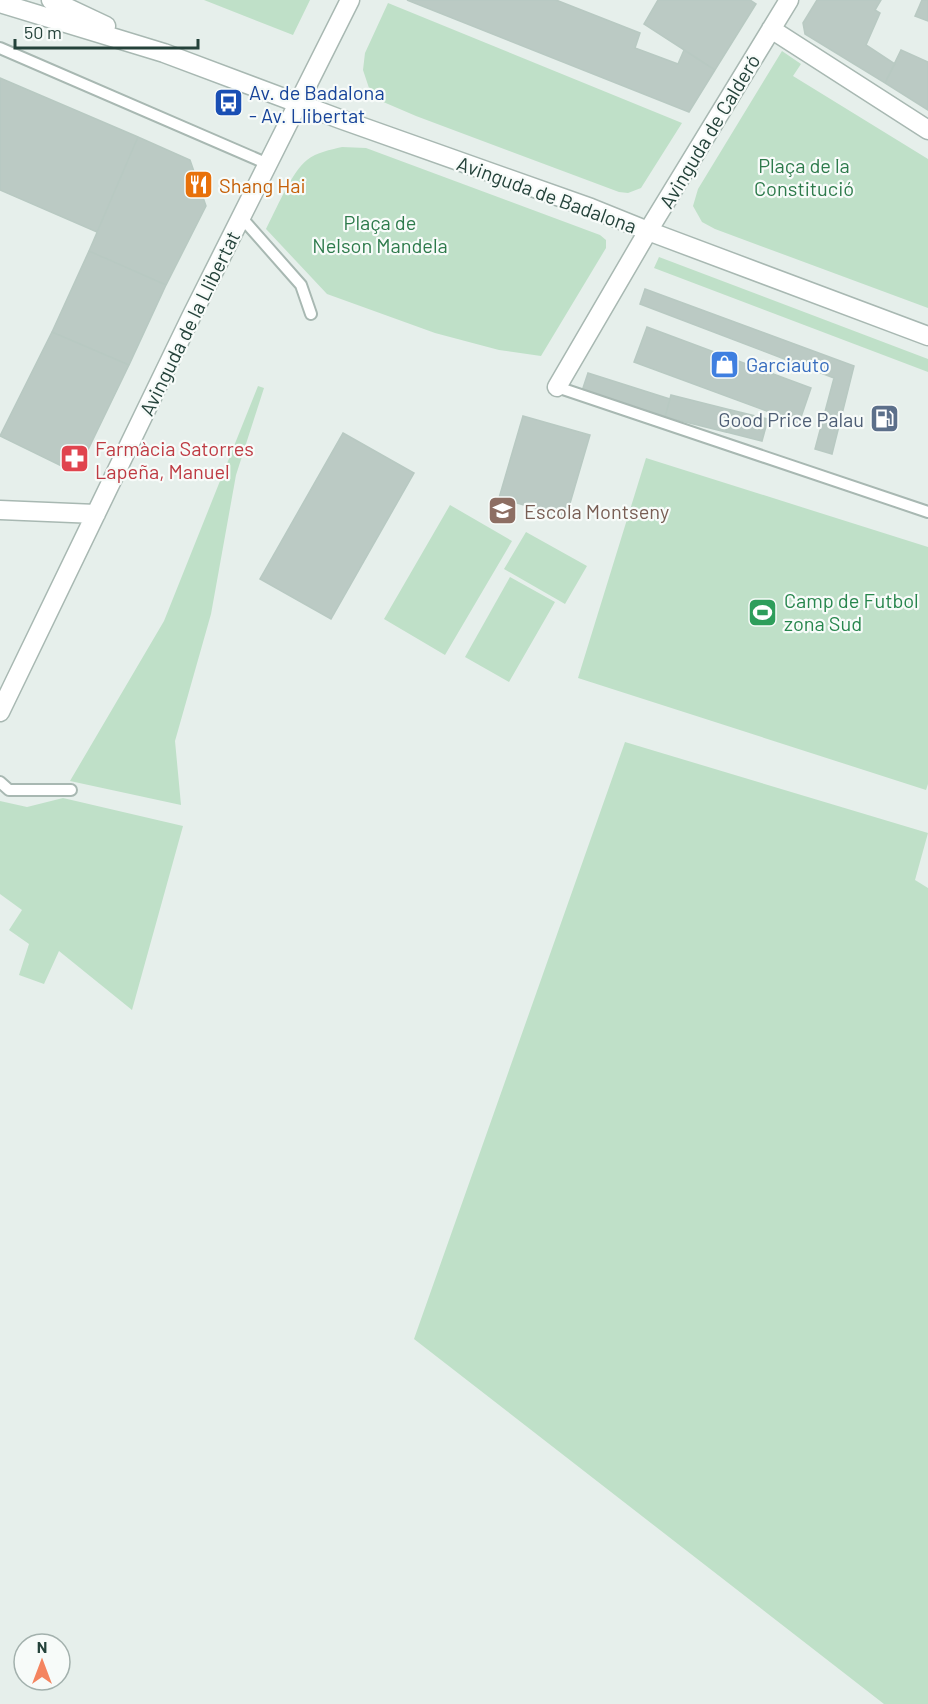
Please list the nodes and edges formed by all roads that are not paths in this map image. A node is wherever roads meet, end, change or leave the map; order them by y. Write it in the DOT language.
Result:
graph roads {
  1 [pos="51,0"];
  2 [pos="350,0"];
  3 [pos="789,0"];
  4 [pos="0,3"];
  5 [pos="771,29"];
  6 [pos="0,48"];
  7 [pos="164,53"];
  8 [pos="298,104"];
  9 [pos="928,130"];
  10 [pos="268,164"];
  11 [pos="241,217"];
  12 [pos="648,231"];
  13 [pos="310,314"];
  14 [pos="928,336"];
  15 [pos="557,387"];
  16 [pos="0,510"];
  17 [pos="928,512"];
  18 [pos="96,514"];
  19 [pos="0,712"];
  20 [pos="0,782"];
  21 [pos="71,790"];
  1 -- 7 [label="street, Avinguda de Badalona"];
  2 -- 8 [label="street, Avinguda de la Llibertat"];
  3 -- 5 [label="street, Avinguda de Calderó"];
  4 -- 7 [label="street, Avinguda de Badalona"];
  5 -- 9 [label="street"];
  5 -- 12 [label="street, Avinguda de Calderó"];
  6 -- 10 [label="lane"];
  7 -- 8 [label="street, Avinguda de Badalona"];
  8 -- 10 [label="street, Avinguda de la Llibertat"];
  8 -- 12 [label="street, Avinguda de Badalona"];
  10 -- 11 [label="street, Avinguda de la Llibertat"];
  11 -- 13 [label="lane"];
  11 -- 18 [label="street, Avinguda de la Llibertat"];
  12 -- 14 [label="street, Avinguda de Badalona"];
  12 -- 15 [label="street, Avinguda de Calderó"];
  15 -- 17 [label="lane"];
  16 -- 18 [label="street"];
  18 -- 19 [label="street, Avinguda de la Llibertat"];
  20 -- 21 [label="lane"];
}
